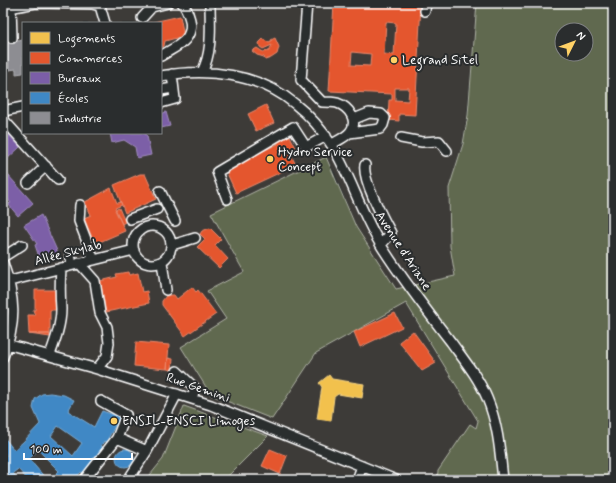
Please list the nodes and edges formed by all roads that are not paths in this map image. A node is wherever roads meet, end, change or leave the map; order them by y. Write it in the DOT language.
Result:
graph roads {
  1 [pos="168,3"];
  2 [pos="182,3"];
  3 [pos="210,3"];
  4 [pos="307,3"];
  5 [pos="97,4"];
  6 [pos="7,8"];
  7 [pos="142,18"];
  8 [pos="106,22"];
  9 [pos="12,38"];
  10 [pos="162,55"];
  11 [pos="202,72"];
  12 [pos="172,74"];
  13 [pos="162,76"];
  14 [pos="173,88"];
  15 [pos="162,90"];
  16 [pos="162,103"];
  17 [pos="22,107"];
  18 [pos="3,111"];
  19 [pos="3,119"];
  20 [pos="354,119"];
  21 [pos="13,130"];
  22 [pos="350,133"];
  23 [pos="326,136"];
  24 [pos="400,138"];
  25 [pos="332,144"];
  26 [pos="447,151"];
  27 [pos="366,165"];
  28 [pos="46,166"];
  29 [pos="58,180"];
  30 [pos="28,183"];
  31 [pos="160,192"];
  32 [pos="227,199"];
  33 [pos="166,204"];
  34 [pos="80,205"];
  35 [pos="157,209"];
  36 [pos="130,219"];
  37 [pos="175,221"];
  38 [pos="158,226"];
  39 [pos="195,238"];
  40 [pos="22,245"];
  41 [pos="172,245"];
  42 [pos="381,245"];
  43 [pos="134,250"];
  44 [pos="70,254"];
  45 [pos="3,257"];
  46 [pos="94,260"];
  47 [pos="162,262"];
  48 [pos="3,263"];
  49 [pos="75,264"];
  50 [pos="61,268"];
  51 [pos="10,281"];
  52 [pos="166,290"];
  53 [pos="6,343"];
  54 [pos="50,355"];
  55 [pos="3,357"];
  56 [pos="98,369"];
  57 [pos="177,371"];
  58 [pos="177,394"];
  59 [pos="192,399"];
  60 [pos="102,401"];
  61 [pos="117,438"];
  62 [pos="147,451"];
  63 [pos="362,466"];
  64 [pos="84,480"];
  65 [pos="128,480"];
  66 [pos="356,480"];
  67 [pos="396,480"];
  68 [pos="503,480"];
  1 -- 7 [label="street"];
  2 -- 10 [label="street"];
  3 -- 11 [label="street"];
  4 -- 20 [label="street"];
  5 -- 6 [label="street"];
  5 -- 8 [label="street"];
  6 -- 9 [label="street"];
  11 -- 12 [label="street, Avenue d'Ariane"];
  11 -- 23 [label="street, Avenue d'Ariane"];
  12 -- 13 [label="street, Avenue d'Ariane"];
  12 -- 14 [label="street"];
  14 -- 15 [label="street"];
  14 -- 16 [label="street"];
  17 -- 18 [label="street"];
  19 -- 21 [label="street"];
  20 -- 22 [label="street"];
  20 -- 22 [label="street"];
  21 -- 28 [label="street"];
  22 -- 25 [label="street"];
  23 -- 25 [label="street, Avenue d'Ariane"];
  23 -- 32 [label="street"];
  24 -- 26 [label="street"];
  25 -- 42 [label="street, Avenue d'Ariane"];
  27 -- 42 [label="street"];
  28 -- 29 [label="street"];
  28 -- 30 [label="street"];
  31 -- 33 [label="street"];
  33 -- 35 [label="street"];
  33 -- 37 [label="street"];
  34 -- 46 [label="street"];
  35 -- 36 [label="street"];
  35 -- 38 [label="street"];
  38 -- 41 [label="street"];
  38 -- 43 [label="street"];
  39 -- 41 [label="street"];
  40 -- 45 [label="street"];
  41 -- 47 [label="street"];
  42 -- 68 [label="street, Avenue d'Ariane"];
  43 -- 46 [label="street, Allée Skylab"];
  43 -- 47 [label="street"];
  44 -- 49 [label="street"];
  46 -- 49 [label="street, Allée Skylab"];
  47 -- 52 [label="street"];
  48 -- 51 [label="street"];
  49 -- 50 [label="street, Allée Skylab"];
  49 -- 56 [label="street"];
  50 -- 51 [label="street, Allée Skylab"];
  50 -- 54 [label="street"];
  51 -- 53 [label="street"];
  53 -- 54 [label="street, Rue Gemini"];
  53 -- 55 [label="street"];
  54 -- 56 [label="street, Rue Gemini"];
  56 -- 58 [label="street, Rue Gemini"];
  57 -- 59 [label="street"];
  58 -- 59 [label="street, Rue Gemini"];
  58 -- 62 [label="street"];
  59 -- 63 [label="street, Rue Gemini"];
  60 -- 61 [label="street"];
  61 -- 62 [label="street"];
  61 -- 64 [label="street"];
  62 -- 65 [label="street"];
  63 -- 66 [label="street"];
  63 -- 67 [label="street, Rue Gemini"];
}
